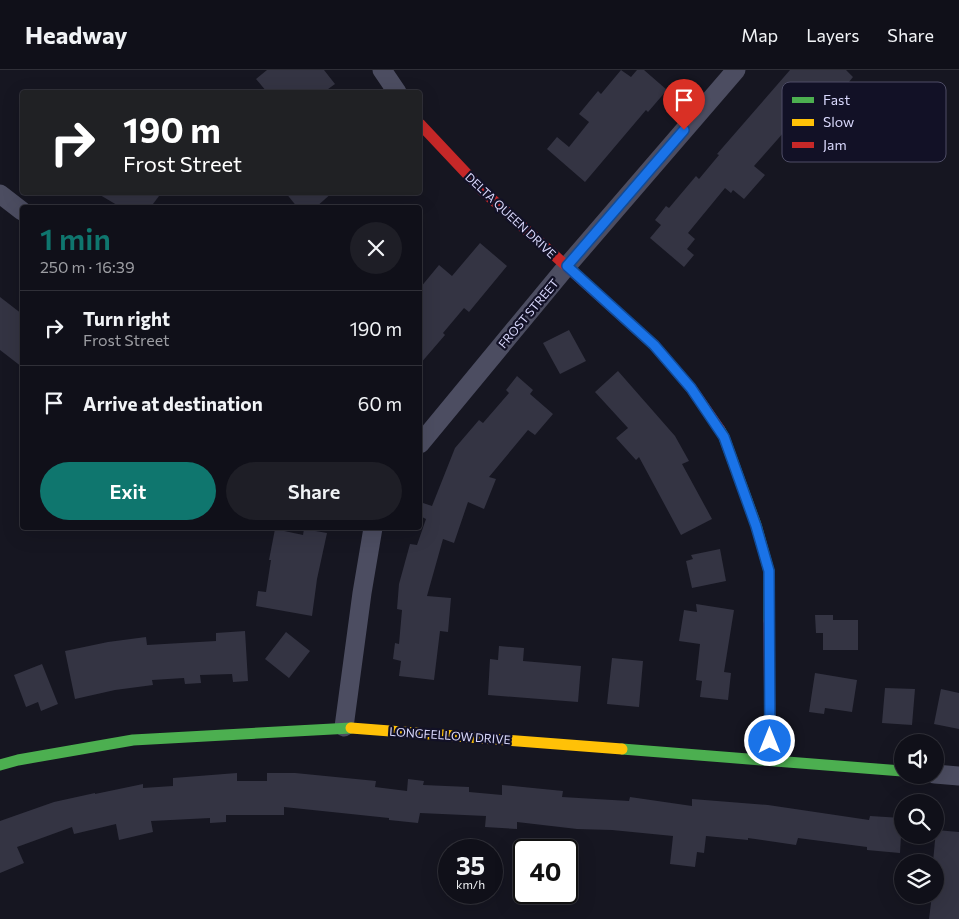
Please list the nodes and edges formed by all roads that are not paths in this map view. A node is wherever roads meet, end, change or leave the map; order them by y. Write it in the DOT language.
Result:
graph roads {
  1 [pos="382,70"];
  2 [pos="736,70"];
  3 [pos="396,90"];
  4 [pos="422,126"];
  5 [pos="0,194"];
  6 [pos="20,209"];
  7 [pos="567,266"];
  8 [pos="422,442"];
  9 [pos="373,530"];
  10 [pos="344,727"];
  11 [pos="770,760"];
  12 [pos="0,765"];
  13 [pos="894,770"];
  14 [pos="944,775"];
  15 [pos="959,776"];
  1 -- 3 [label="street"];
  2 -- 7 [label="street, FROST STREET"];
  4 -- 7 [label="street, DELTA QUEEN DRIVE"];
  5 -- 6 [label="street"];
  7 -- 8 [label="street, FROST STREET"];
  7 -- 11 [label="street, DELTA QUEEN DRIVE"];
  9 -- 10 [label="street"];
  10 -- 11 [label="street, LONGFELLOW DRIVE"];
  10 -- 12 [label="street, LONGFELLOW DRIVE"];
  11 -- 13 [label="street, LONGFELLOW DRIVE"];
  14 -- 15 [label="street"];
}
